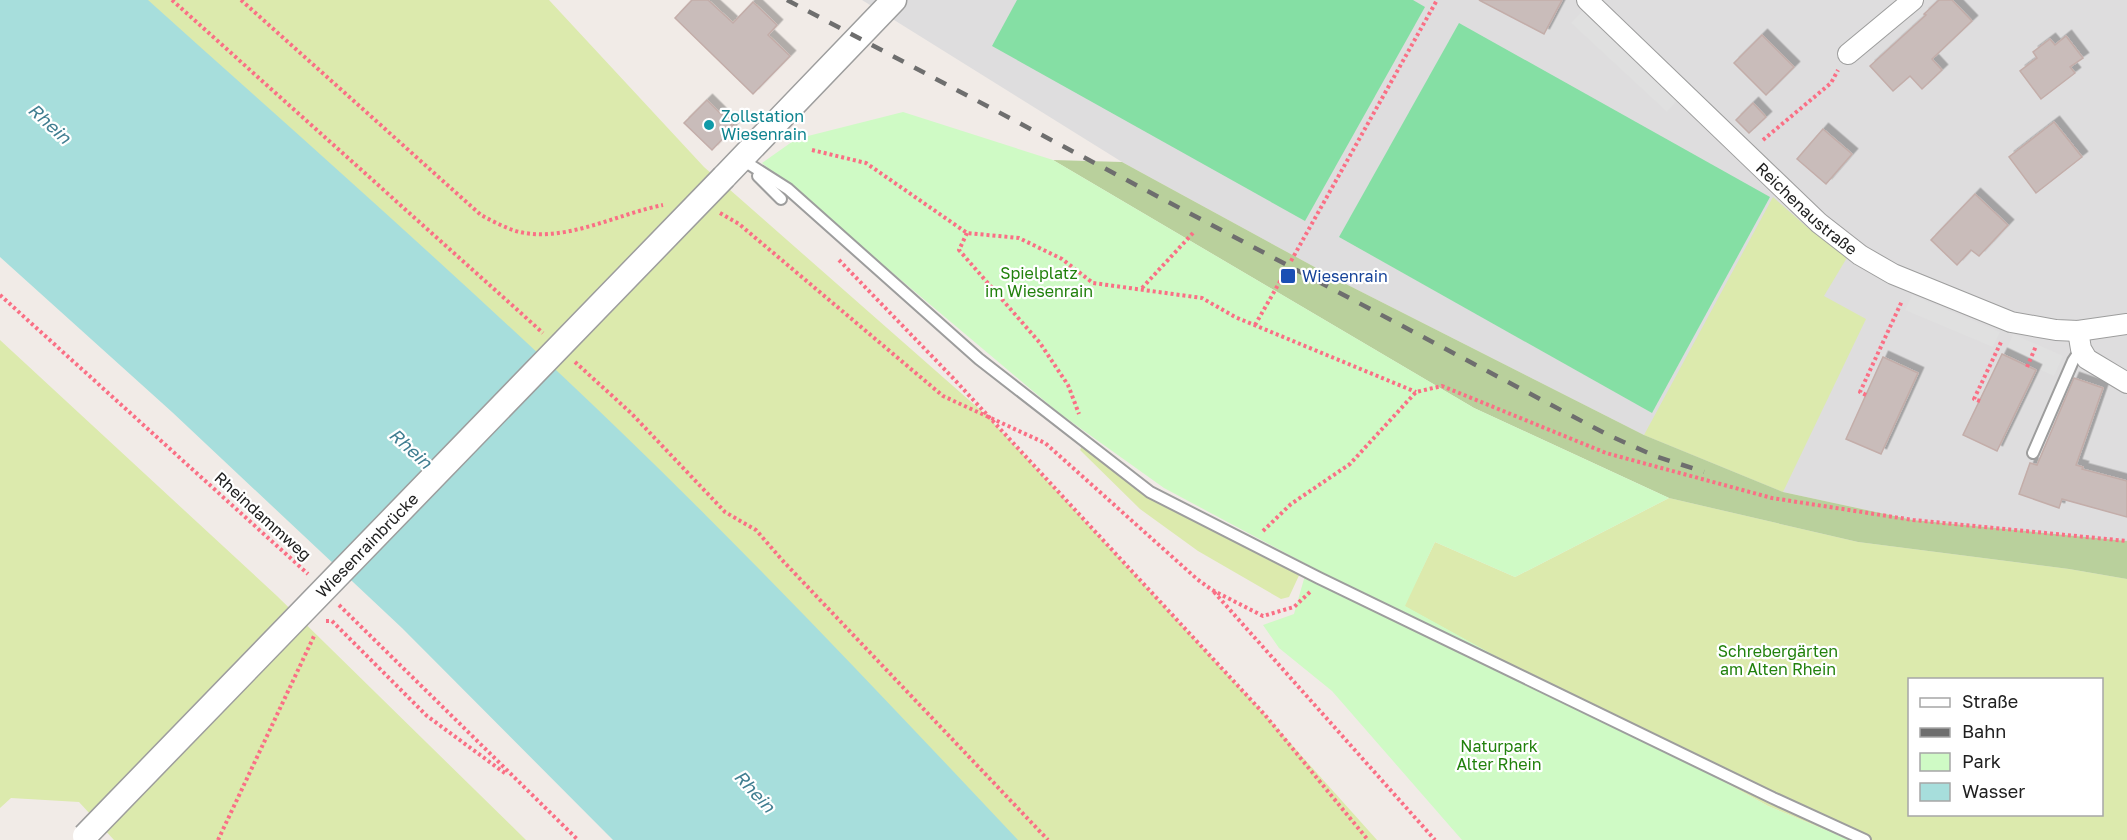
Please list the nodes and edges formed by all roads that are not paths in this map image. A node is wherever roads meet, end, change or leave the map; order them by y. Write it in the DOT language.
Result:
graph roads {
  1 [pos="894,0"];
  2 [pos="1587,0"];
  3 [pos="1913,0"];
  4 [pos="1848,54"];
  5 [pos="741,159"];
  6 [pos="781,198"];
  7 [pos="2127,324"];
  8 [pos="2080,340"];
  9 [pos="2127,383"];
  10 [pos="2033,453"];
  11 [pos="83,838"];
  12 [pos="1865,840"];
  1 -- 5 [label="street, Wiesenrainbrücke"];
  2 -- 8 [label="street, Reichenaustraße"];
  3 -- 4 [label="street"];
  5 -- 6 [label="lane"];
  5 -- 11 [label="street, Wiesenrainbrücke, bridge"];
  5 -- 12 [label="lane"];
  7 -- 8 [label="street, Reichenaustraße"];
  8 -- 9 [label="street"];
  8 -- 10 [label="lane"];
}
